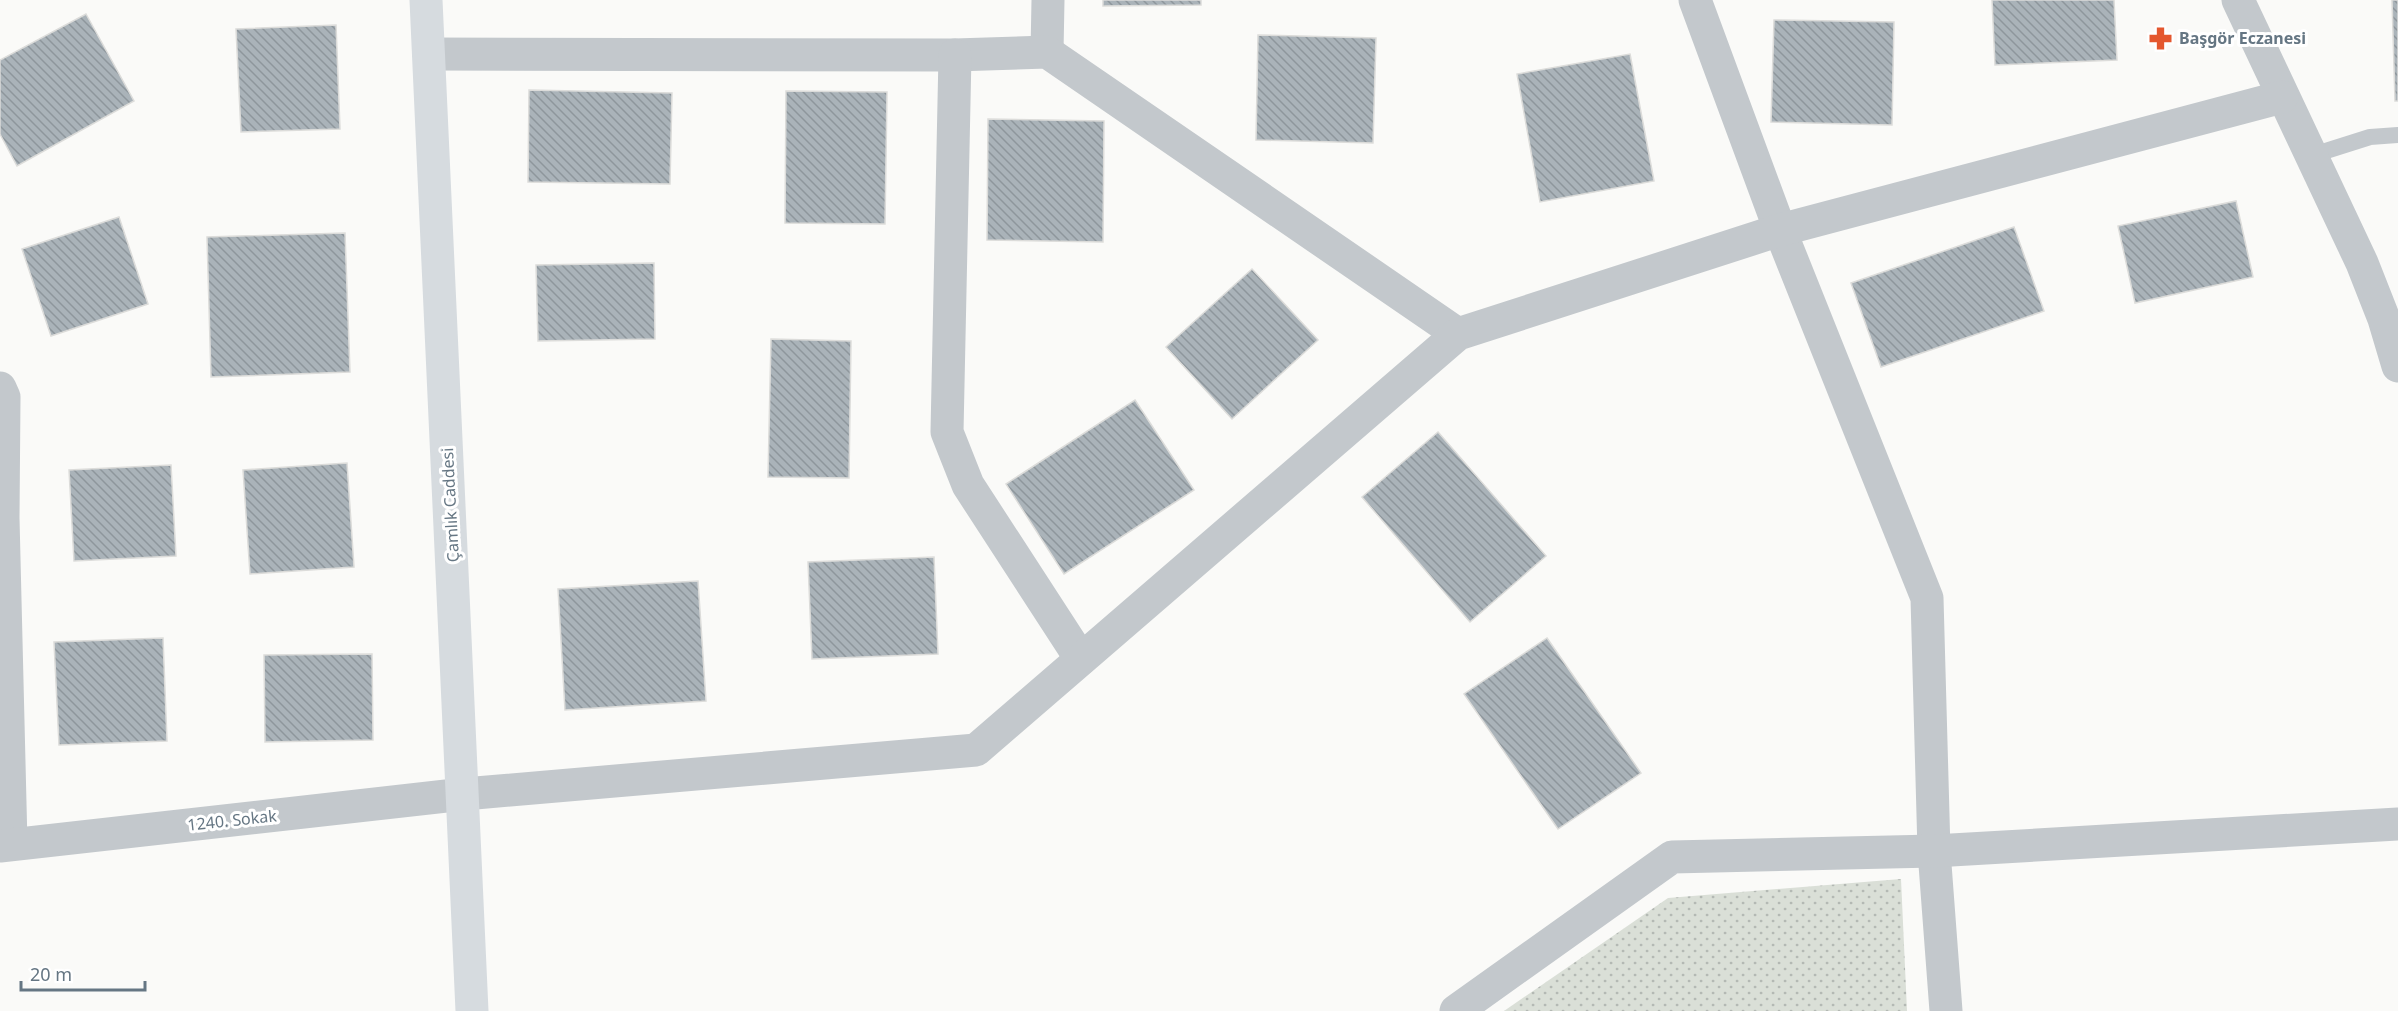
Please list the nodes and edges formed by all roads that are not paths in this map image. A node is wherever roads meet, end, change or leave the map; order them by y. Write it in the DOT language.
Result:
graph roads {
  1 [pos="426,0"];
  2 [pos="1048,0"];
  3 [pos="1695,0"];
  4 [pos="2238,0"];
  5 [pos="1047,52"];
  6 [pos="429,54"];
  7 [pos="955,55"];
  8 [pos="2282,96"];
  9 [pos="2398,135"];
  10 [pos="2310,156"];
  11 [pos="1780,231"];
  12 [pos="1458,334"];
  13 [pos="2398,366"];
  14 [pos="0,388"];
  15 [pos="2,518"];
  16 [pos="1081,659"];
  17 [pos="464,794"];
  18 [pos="2398,824"];
  19 [pos="6,845"];
  20 [pos="1934,850"];
  21 [pos="472,1011"];
  22 [pos="1456,1011"];
  23 [pos="1946,1011"];
  1 -- 6 [label="street, Çamlık Caddesi"];
  2 -- 5 [label="street"];
  3 -- 11 [label="street"];
  4 -- 8 [label="street"];
  5 -- 7 [label="street"];
  5 -- 12 [label="street"];
  6 -- 7 [label="street"];
  6 -- 17 [label="street, Çamlık Caddesi"];
  7 -- 16 [label="street"];
  8 -- 10 [label="street"];
  8 -- 11 [label="street"];
  9 -- 10 [label="lane"];
  10 -- 13 [label="street"];
  11 -- 12 [label="street"];
  11 -- 20 [label="street"];
  12 -- 16 [label="street, 1240. Sokak"];
  14 -- 15 [label="street"];
  15 -- 19 [label="street"];
  16 -- 17 [label="street, 1240. Sokak"];
  17 -- 19 [label="street, 1240. Sokak"];
  17 -- 21 [label="street, Çamlık Caddesi"];
  18 -- 20 [label="street"];
  20 -- 22 [label="street"];
  20 -- 23 [label="street"];
}
